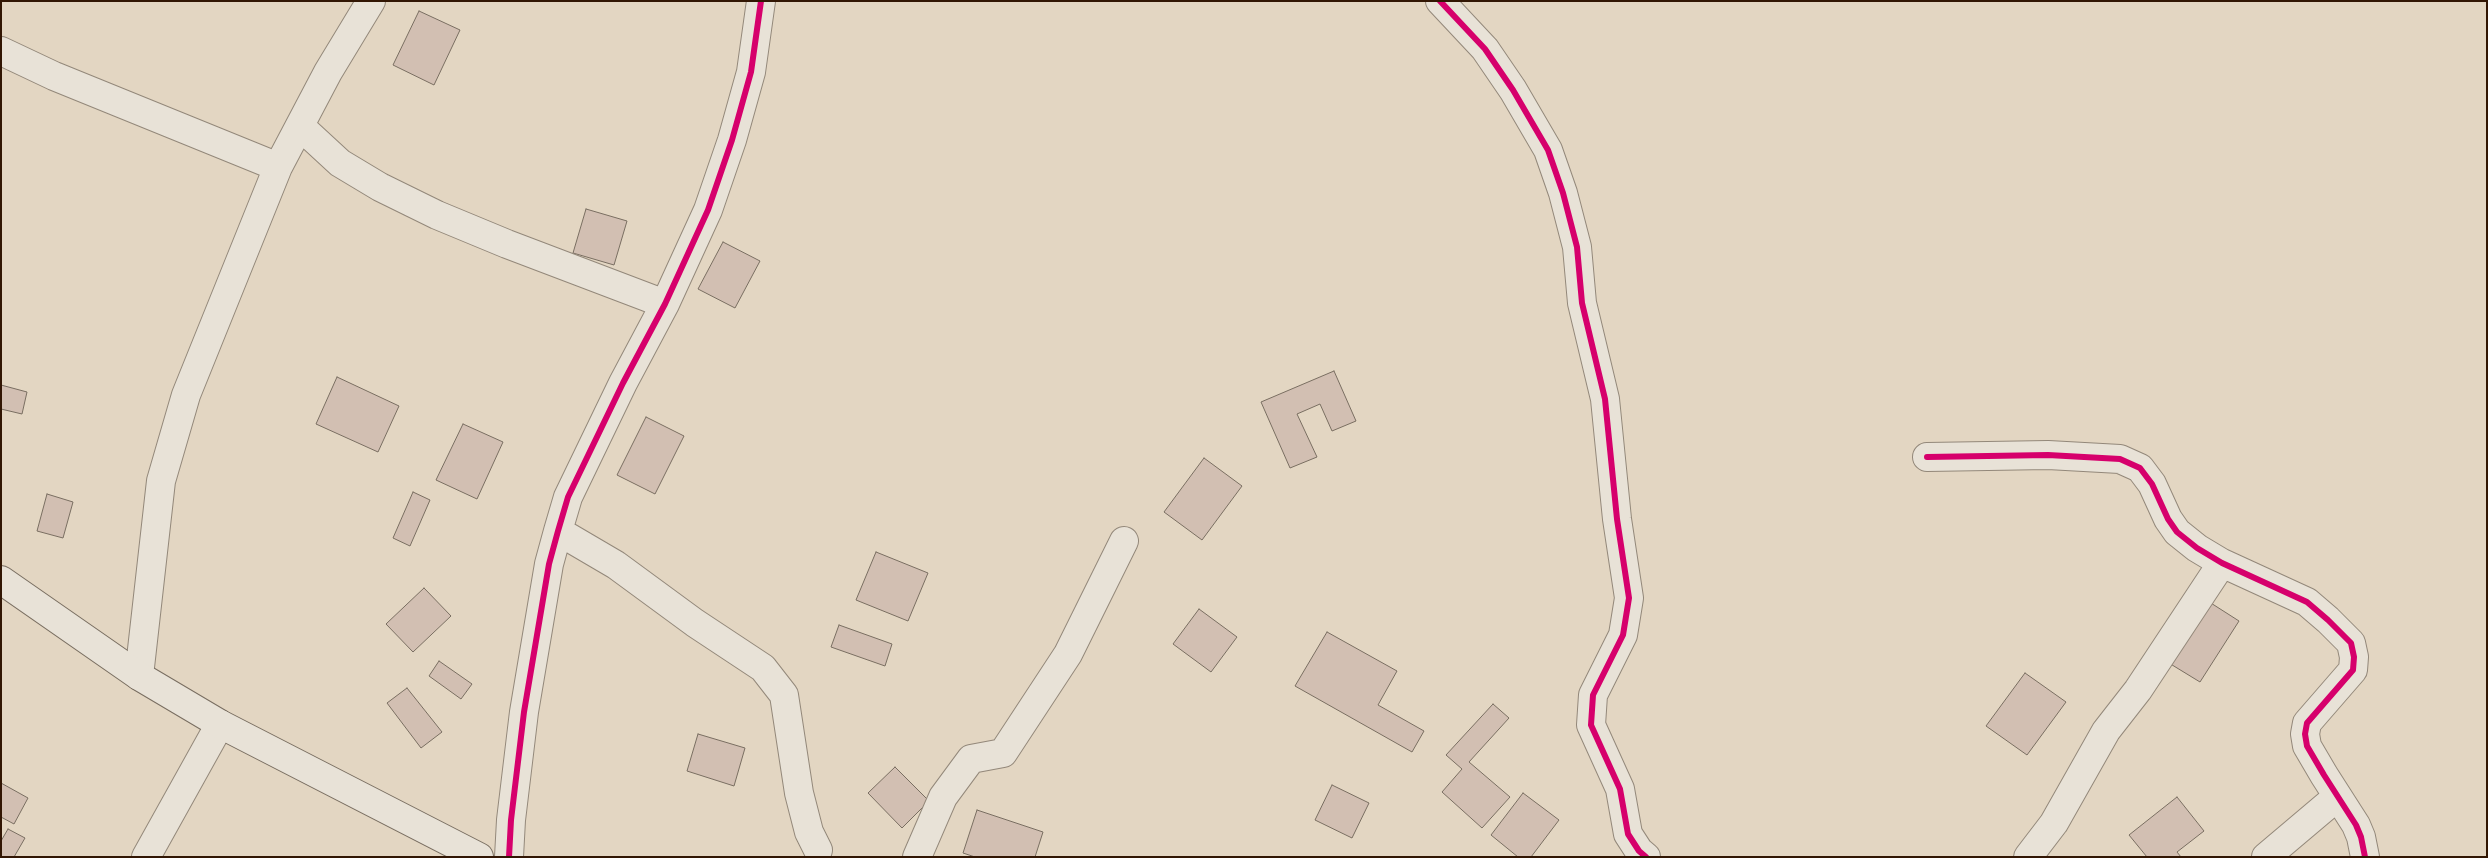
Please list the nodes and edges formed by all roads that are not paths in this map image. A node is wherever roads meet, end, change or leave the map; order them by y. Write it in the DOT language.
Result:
graph roads {
  1 [pos="371,1"];
  2 [pos="761,1"];
  3 [pos="1440,1"];
  4 [pos="1,51"];
  5 [pos="301,127"];
  6 [pos="278,167"];
  7 [pos="665,304"];
  8 [pos="1927,457"];
  9 [pos="558,531"];
  10 [pos="1124,541"];
  11 [pos="2222,563"];
  12 [pos="1,580"];
  13 [pos="139,676"];
  14 [pos="220,724"];
  15 [pos="2337,797"];
  16 [pos="818,850"];
  17 [pos="146,857"];
  18 [pos="479,857"];
  19 [pos="509,857"];
  20 [pos="917,857"];
  21 [pos="1646,857"];
  22 [pos="2028,857"];
  23 [pos="2266,857"];
  24 [pos="2365,857"];
  1 -- 5 [label="street"];
  2 -- 7 [label="street"];
  3 -- 21 [label="street"];
  4 -- 6 [label="street"];
  5 -- 6 [label="street"];
  5 -- 7 [label="street"];
  6 -- 13 [label="street"];
  7 -- 9 [label="street"];
  8 -- 11 [label="street"];
  9 -- 16 [label="street"];
  9 -- 19 [label="street"];
  10 -- 20 [label="street"];
  11 -- 15 [label="street"];
  11 -- 22 [label="street"];
  12 -- 13 [label="street"];
  13 -- 14 [label="street"];
  14 -- 17 [label="street"];
  14 -- 18 [label="street"];
  15 -- 23 [label="street"];
  15 -- 24 [label="street"];
}
